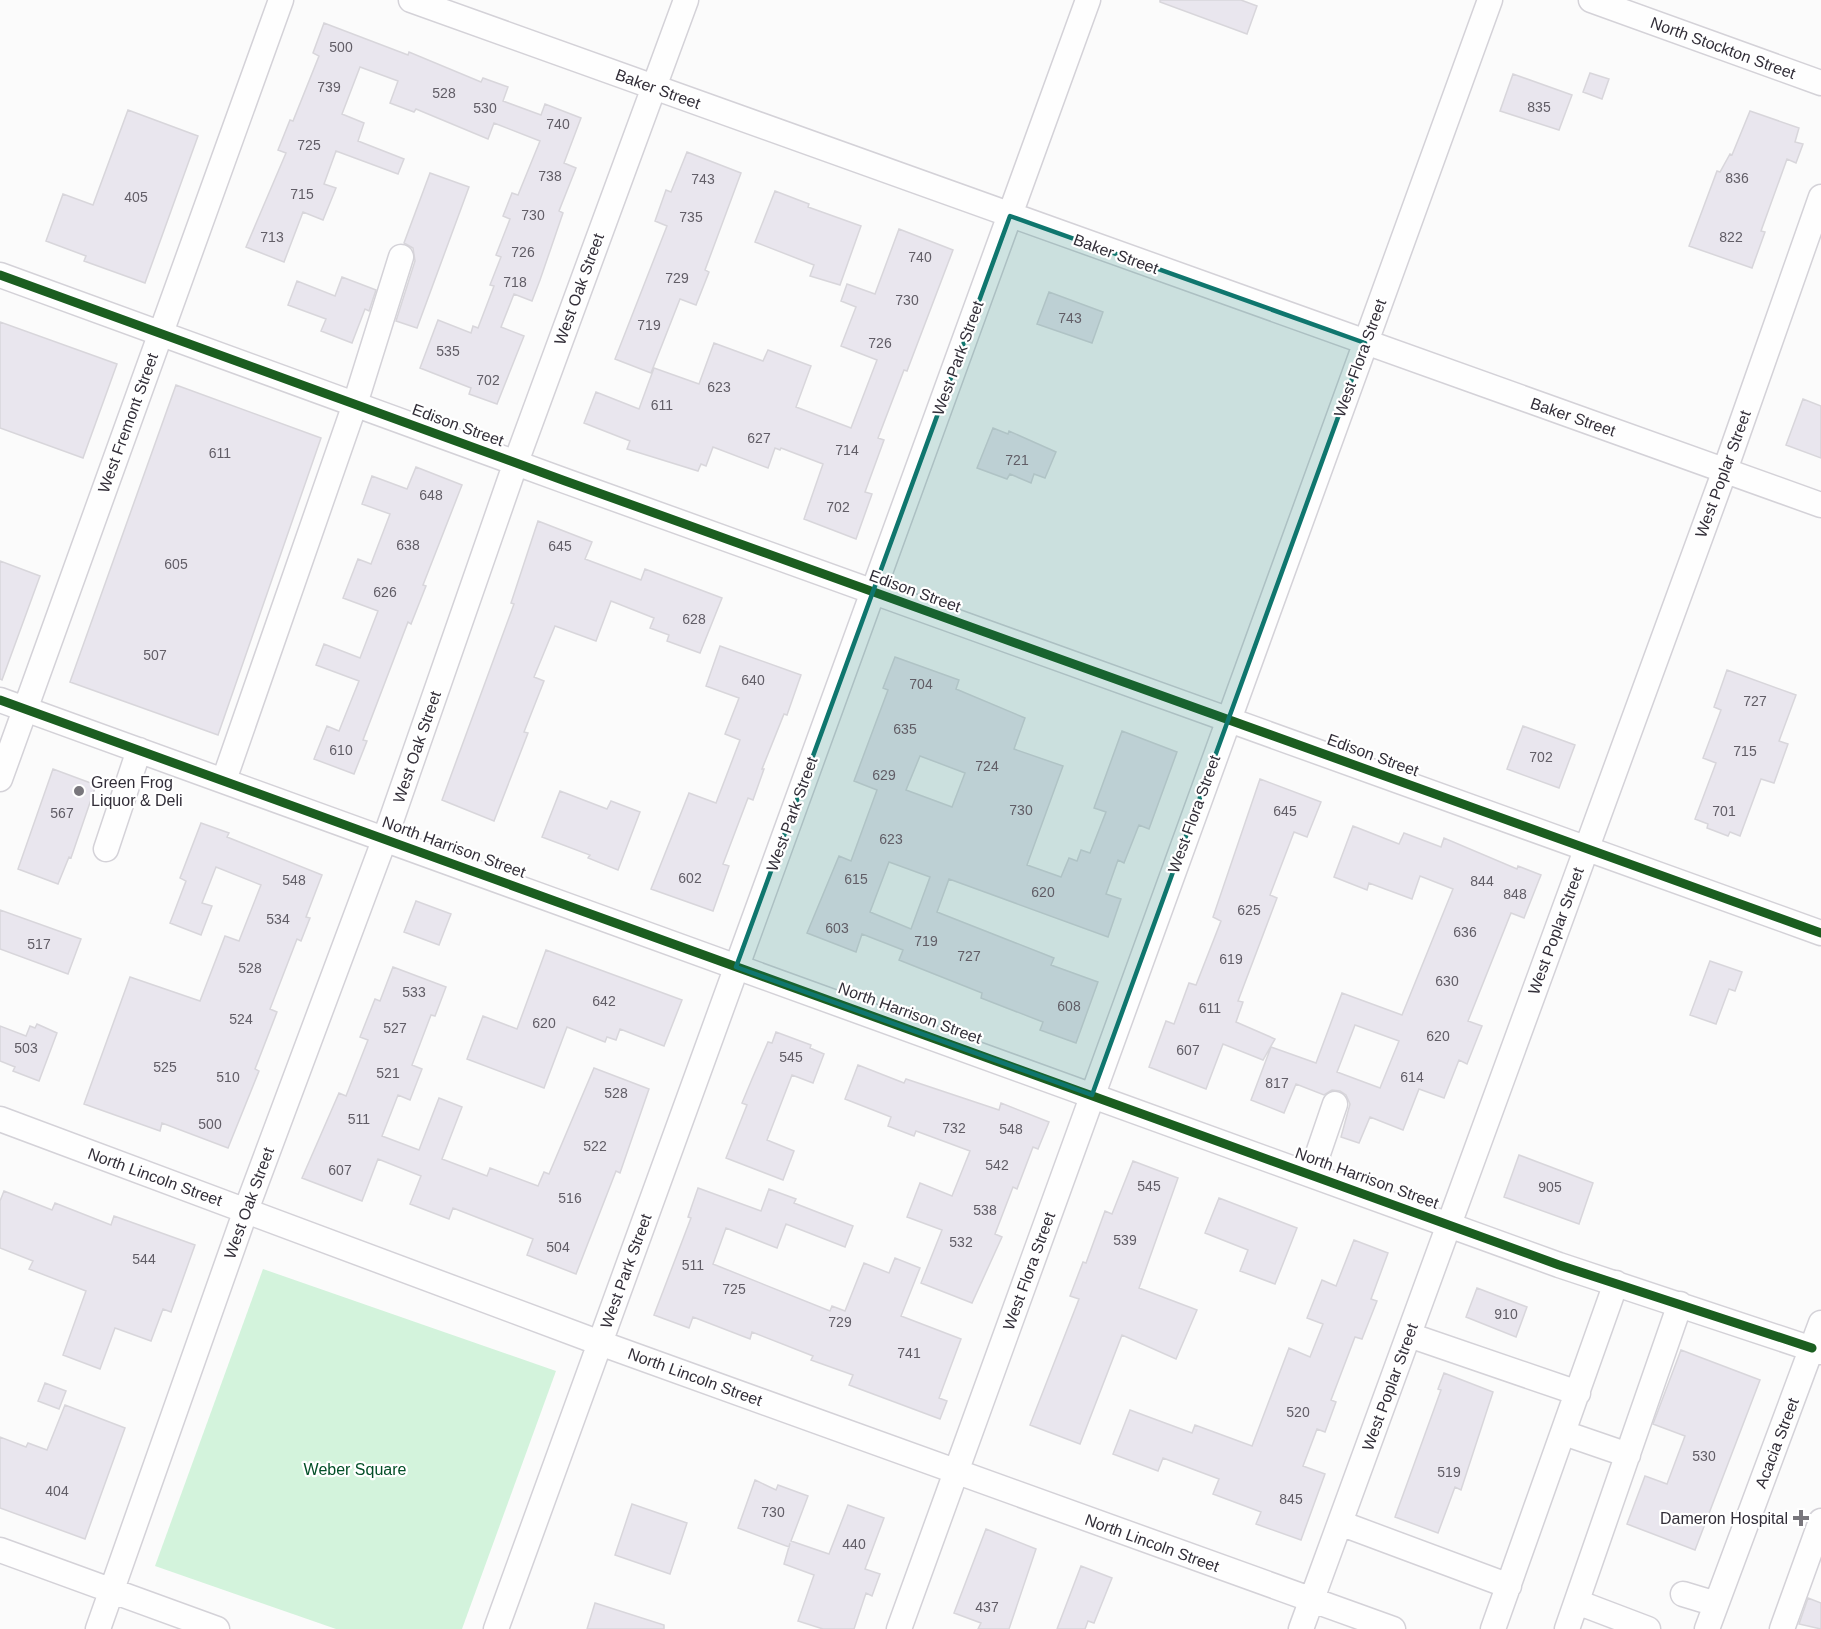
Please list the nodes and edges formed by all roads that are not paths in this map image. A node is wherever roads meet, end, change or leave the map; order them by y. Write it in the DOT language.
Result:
graph roads {
  1 [pos="282,0"];
  2 [pos="411,0"];
  3 [pos="686,0"];
  4 [pos="1088,0"];
  5 [pos="1490,0"];
  6 [pos="1591,0"];
  7 [pos="1821,83"];
  8 [pos="653,87"];
  9 [pos="1821,197"];
  10 [pos="1010,216"];
  11 [pos="401,257"];
  12 [pos="0,275"];
  13 [pos="160,334"];
  14 [pos="1365,344"];
  15 [pos="355,404"];
  16 [pos="516,462"];
  17 [pos="1725,470"];
  18 [pos="1821,505"];
  19 [pos="873,592"];
  20 [pos="0,700"];
  21 [pos="25,709"];
  22 [pos="1229,718"];
  23 [pos="139,750"];
  24 [pos="0,779"];
  25 [pos="224,780"];
  26 [pos="385,838"];
  27 [pos="106,849"];
  28 [pos="1586,849"];
  29 [pos="1821,933"];
  30 [pos="736,967"];
  31 [pos="1092,1095"];
  32 [pos="1335,1104"];
  33 [pos="0,1119"];
  34 [pos="1311,1174"];
  35 [pos="246,1210"];
  36 [pos="1450,1224"];
  37 [pos="1616,1283"];
  38 [pos="1680,1304"];
  39 [pos="1821,1323"];
  40 [pos="1409,1335"];
  41 [pos="600,1343"];
  42 [pos="1817,1350"];
  43 [pos="1578,1393"];
  44 [pos="1564,1434"];
  45 [pos="1628,1455"];
  46 [pos="956,1472"];
  47 [pos="1821,1521"];
  48 [pos="1340,1523"];
  49 [pos="0,1550"];
  50 [pos="1509,1586"];
  51 [pos="112,1591"];
  52 [pos="1683,1594"];
  53 [pos="1312,1600"];
  54 [pos="1577,1602"];
  55 [pos="1716,1604"];
  56 [pos="98,1629"];
  57 [pos="217,1629"];
  58 [pos="496,1629"];
  59 [pos="899,1629"];
  60 [pos="1301,1629"];
  61 [pos="1393,1629"];
  62 [pos="1493,1629"];
  63 [pos="1567,1629"];
  64 [pos="1648,1629"];
  65 [pos="1707,1629"];
  66 [pos="1782,1629"];
  1 -- 13 [label="street, West Fremont Street"];
  2 -- 8 [label="street, Baker Street"];
  3 -- 8 [label="street, West Oak Street"];
  4 -- 10 [label="street, West Park Street"];
  5 -- 14 [label="street, West Flora Street"];
  6 -- 7 [label="street, North Stockton Street"];
  8 -- 10 [label="street, Baker Street"];
  8 -- 16 [label="street, West Oak Street"];
  9 -- 17 [label="street, West Poplar Street"];
  10 -- 14 [label="street, Baker Street"];
  10 -- 19 [label="street, West Park Street"];
  11 -- 15 [label="street"];
  12 -- 13 [label="street, Edison Street"];
  13 -- 15 [label="street, Edison Street"];
  13 -- 21 [label="street, West Fremont Street"];
  14 -- 17 [label="street, Baker Street"];
  14 -- 22 [label="street, West Flora Street"];
  15 -- 16 [label="street, Edison Street"];
  15 -- 25 [label="street"];
  16 -- 19 [label="street, Edison Street"];
  16 -- 26 [label="street, West Oak Street"];
  17 -- 18 [label="street, Baker Street"];
  17 -- 28 [label="street, West Poplar Street"];
  19 -- 22 [label="street, Edison Street"];
  19 -- 30 [label="street, West Park Street"];
  20 -- 21 [label="street, North Harrison Street"];
  21 -- 23 [label="street, North Harrison Street"];
  21 -- 24 [label="street, West Fremont Street"];
  22 -- 28 [label="street, Edison Street"];
  22 -- 31 [label="street, West Flora Street"];
  23 -- 25 [label="street, North Harrison Street"];
  23 -- 27 [label="street"];
  25 -- 26 [label="street, North Harrison Street"];
  26 -- 30 [label="street, North Harrison Street"];
  26 -- 35 [label="street, West Oak Street"];
  28 -- 29 [label="street, Edison Street"];
  28 -- 36 [label="street, West Poplar Street"];
  30 -- 31 [label="street, North Harrison Street"];
  30 -- 41 [label="street, West Park Street"];
  31 -- 34 [label="street, North Harrison Street"];
  31 -- 46 [label="street, West Flora Street"];
  32 -- 34 [label="street"];
  33 -- 35 [label="street, North Lincoln Street"];
  34 -- 36 [label="street, North Harrison Street"];
  35 -- 41 [label="street, North Lincoln Street"];
  35 -- 51 [label="street, West Oak Street"];
  36 -- 37 [label="street, North Harrison Street"];
  36 -- 40 [label="street, West Poplar Street"];
  37 -- 38 [label="street, North Harrison Street"];
  37 -- 43 [label="street"];
  38 -- 42 [label="street, North Harrison Street"];
  38 -- 45 [label="street"];
  39 -- 42 [label="street, Acacia Street"];
  40 -- 43 [label="street"];
  40 -- 48 [label="street, West Poplar Street"];
  41 -- 46 [label="street, North Lincoln Street"];
  41 -- 58 [label="street, West Park Street"];
  42 -- 55 [label="street, Acacia Street"];
  43 -- 44 [label="street"];
  44 -- 45 [label="street"];
  44 -- 50 [label="street"];
  45 -- 54 [label="street"];
  46 -- 53 [label="street, North Lincoln Street"];
  46 -- 59 [label="street, West Flora Street"];
  47 -- 66 [label="street"];
  48 -- 50 [label="street"];
  48 -- 53 [label="street, West Poplar Street"];
  49 -- 51 [label="street"];
  50 -- 62 [label="street"];
  51 -- 56 [label="street, West Oak Street"];
  51 -- 57 [label="street"];
  52 -- 55 [label="street"];
  53 -- 60 [label="street, West Poplar Street"];
  53 -- 61 [label="street, North Lincoln Street"];
  54 -- 63 [label="street"];
  54 -- 64 [label="street"];
  55 -- 65 [label="street, Acacia Street"];
}
